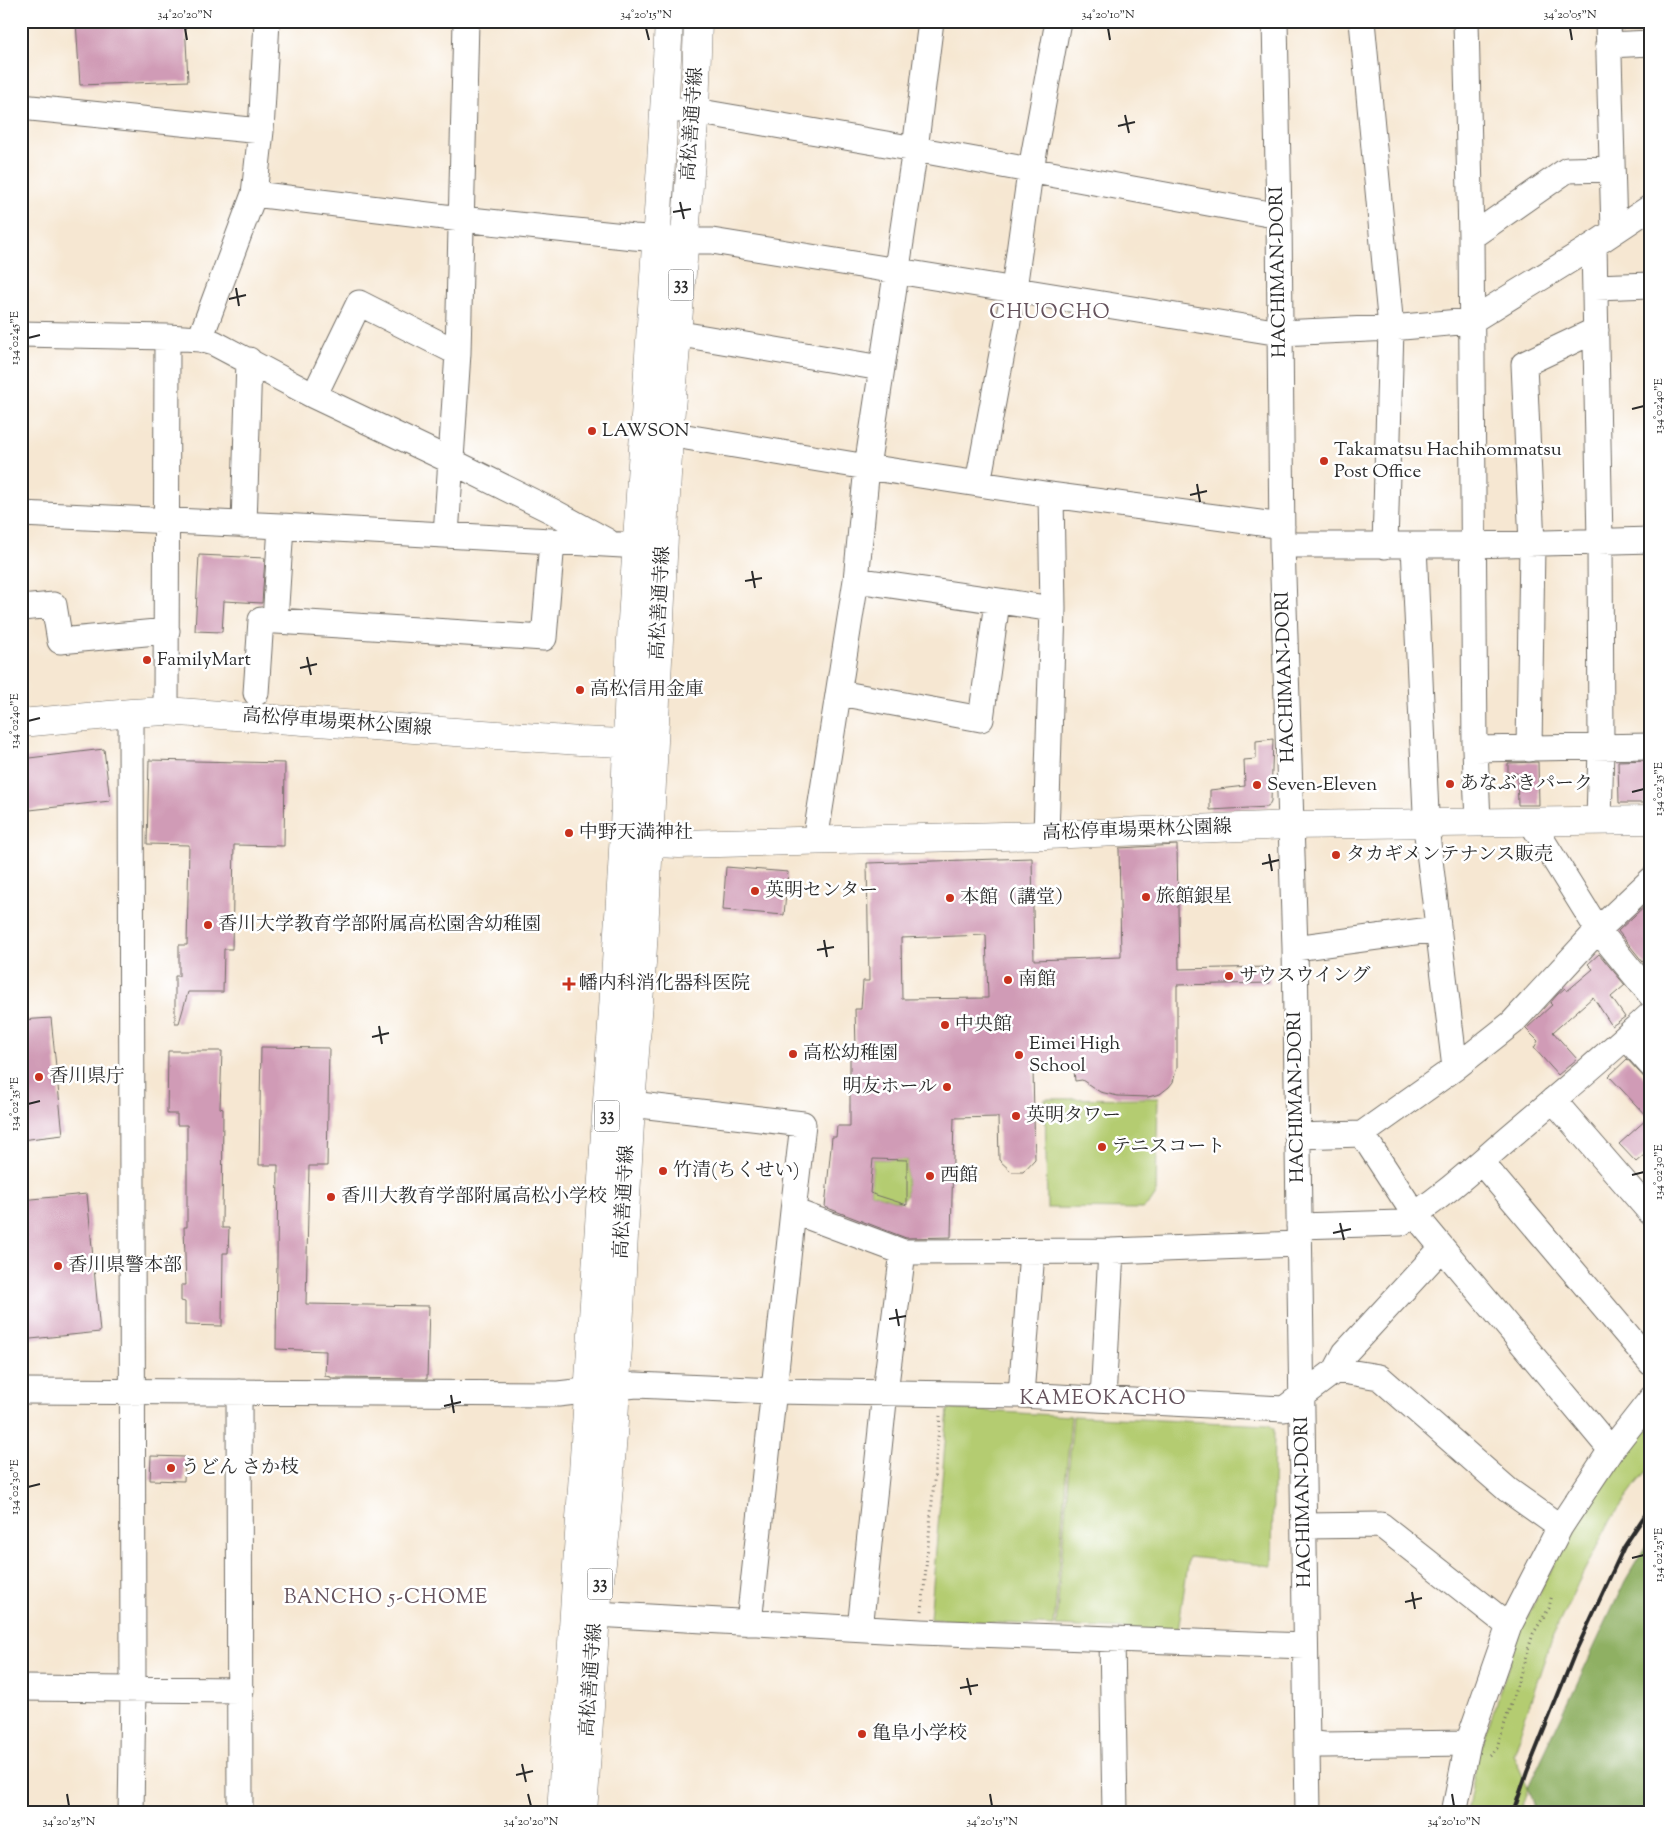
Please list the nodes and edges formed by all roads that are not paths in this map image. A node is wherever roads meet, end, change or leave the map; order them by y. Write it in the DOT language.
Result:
graph roads {
  1 [pos="268,21"];
  2 [pos="466,21"];
  3 [pos="670,21"];
  4 [pos="698,21"];
  5 [pos="931,21"];
  6 [pos="1058,21"];
  7 [pos="1275,21"];
  8 [pos="1362,21"];
  9 [pos="1466,21"];
  10 [pos="1608,33"];
  11 [pos="1651,43"];
  12 [pos="21,107"];
  13 [pos="665,109"];
  14 [pos="695,111"];
  15 [pos="261,131"];
  16 [pos="915,149"];
  17 [pos="1612,169"];
  18 [pos="1031,171"];
  19 [pos="254,194"];
  20 [pos="1651,207"];
  21 [pos="1279,216"];
  22 [pos="461,219"];
  23 [pos="1614,231"];
  24 [pos="1471,237"];
  25 [pos="657,238"];
  26 [pos="685,241"];
  27 [pos="1594,245"];
  28 [pos="897,272"];
  29 [pos="1651,286"];
  30 [pos="1595,287"];
  31 [pos="1014,289"];
  32 [pos="1471,321"];
  33 [pos="1391,328"];
  34 [pos="1596,330"];
  35 [pos="664,332"];
  36 [pos="1280,333"];
  37 [pos="21,334"];
  38 [pos="167,337"];
  39 [pos="200,339"];
  40 [pos="458,354"];
  41 [pos="249,360"];
  42 [pos="881,368"];
  43 [pos="314,396"];
  44 [pos="657,432"];
  45 [pos="451,461"];
  46 [pos="867,468"];
  47 [pos="978,483"];
  48 [pos="1052,495"];
  49 [pos="21,514"];
  50 [pos="167,522"];
  51 [pos="244,525"];
  52 [pos="281,526"];
  53 [pos="446,535"];
  54 [pos="1282,536"];
  55 [pos="1651,540"];
  56 [pos="552,542"];
  57 [pos="1600,542"];
  58 [pos="1532,544"];
  59 [pos="1474,545"];
  60 [pos="637,546"];
  61 [pos="1385,546"];
  62 [pos="1414,546"];
  63 [pos="856,580"];
  64 [pos="997,602"];
  65 [pos="21,608"];
  66 [pos="1053,609"];
  67 [pos="276,621"];
  68 [pos="166,632"];
  69 [pos="256,694"];
  70 [pos="839,694"];
  71 [pos="166,711"];
  72 [pos="131,712"];
  73 [pos="21,723"];
  74 [pos="626,743"];
  75 [pos="653,744"];
  76 [pos="1651,746"];
  77 [pos="1529,748"];
  78 [pos="1601,748"];
  79 [pos="1474,750"];
  80 [pos="1651,820"];
  81 [pos="1426,822"];
  82 [pos="1478,822"];
  83 [pos="1531,822"];
  84 [pos="1599,822"];
  85 [pos="1291,825"];
  86 [pos="1046,836"];
  87 [pos="815,841"];
  88 [pos="636,843"];
  89 [pos="1651,880"];
  90 [pos="1437,929"];
  91 [pos="1598,930"];
  92 [pos="1295,948"];
  93 [pos="1651,995"];
  94 [pos="1651,1014"];
  95 [pos="1626,1037"];
  96 [pos="1651,1065"];
  97 [pos="1455,1068"];
  98 [pos="1553,1100"];
  99 [pos="631,1104"];
  100 [pos="1362,1134"];
  101 [pos="1297,1136"];
  102 [pos="1481,1162"];
  103 [pos="793,1211"];
  104 [pos="1651,1213"];
  105 [pos="1415,1215"];
  106 [pos="1299,1235"];
  107 [pos="1442,1248"];
  108 [pos="1111,1251"];
  109 [pos="903,1252"];
  110 [pos="1032,1252"];
  111 [pos="1651,1363"];
  112 [pos="1336,1370"];
  113 [pos="615,1388"];
  114 [pos="21,1391"];
  115 [pos="587,1391"];
  116 [pos="773,1391"];
  117 [pos="132,1392"];
  118 [pos="239,1392"];
  119 [pos="885,1392"];
  120 [pos="1302,1394"];
  121 [pos="1021,1395"];
  122 [pos="1103,1399"];
  123 [pos="1651,1399"];
  124 [pos="1611,1450"];
  125 [pos="1305,1526"];
  126 [pos="1560,1527"];
  127 [pos="596,1614"];
  128 [pos="749,1623"];
  129 [pos="1509,1626"];
  130 [pos="860,1629"];
  131 [pos="1112,1639"];
  132 [pos="1305,1646"];
  133 [pos="21,1688"];
  134 [pos="133,1690"];
  135 [pos="241,1690"];
  136 [pos="1308,1743"];
  137 [pos="1476,1751"];
  138 [pos="132,1813"];
  139 [pos="240,1813"];
  140 [pos="562,1813"];
  141 [pos="583,1813"];
  142 [pos="1115,1813"];
  143 [pos="1308,1813"];
  144 [pos="1454,1813"];
  1 -- 15 [label="street"];
  2 -- 22 [label="street"];
  3 -- 13 [label="main road, 高松善通寺線 / 33"];
  4 -- 14 [label="main road, 高松善通寺線 / 33"];
  5 -- 16 [label="street"];
  6 -- 18 [label="street"];
  7 -- 21 [label="street, HACHIMAN-DORI"];
  8 -- 33 [label="street"];
  9 -- 24 [label="street"];
  10 -- 11 [label="street"];
  10 -- 17 [label="street"];
  12 -- 15 [label="street"];
  13 -- 14 [label="street"];
  13 -- 25 [label="main road, 高松善通寺線 / 33"];
  14 -- 16 [label="street"];
  14 -- 26 [label="main road, 高松善通寺線 / 33"];
  15 -- 19 [label="street"];
  16 -- 18 [label="street"];
  16 -- 28 [label="street"];
  17 -- 23 [label="street"];
  17 -- 24 [label="street"];
  18 -- 21 [label="street"];
  18 -- 31 [label="street"];
  19 -- 22 [label="street"];
  19 -- 39 [label="street"];
  20 -- 23 [label="street"];
  21 -- 36 [label="street, HACHIMAN-DORI"];
  22 -- 25 [label="street"];
  22 -- 40 [label="street"];
  23 -- 27 [label="street"];
  24 -- 32 [label="street"];
  25 -- 26 [label="street"];
  25 -- 35 [label="main road, 高松善通寺線 / 33"];
  26 -- 28 [label="street"];
  26 -- 35 [label="main road, 高松善通寺線 / 33"];
  27 -- 30 [label="street"];
  27 -- 32 [label="street"];
  28 -- 31 [label="street"];
  28 -- 42 [label="street"];
  29 -- 30 [label="street"];
  30 -- 34 [label="street"];
  31 -- 36 [label="street"];
  31 -- 47 [label="street"];
  32 -- 33 [label="street"];
  32 -- 59 [label="street"];
  33 -- 36 [label="street"];
  33 -- 61 [label="street"];
  34 -- 57 [label="street"];
  34 -- 58 [label="street"];
  35 -- 42 [label="street"];
  35 -- 44 [label="main road, 高松善通寺線 / 33"];
  36 -- 54 [label="street, HACHIMAN-DORI"];
  37 -- 38 [label="street"];
  38 -- 39 [label="street"];
  38 -- 50 [label="street"];
  39 -- 41 [label="street"];
  40 -- 43 [label="street"];
  40 -- 45 [label="street"];
  41 -- 43 [label="street"];
  41 -- 51 [label="street"];
  42 -- 46 [label="street"];
  43 -- 45 [label="street"];
  44 -- 46 [label="street"];
  44 -- 60 [label="main road, 高松善通寺線 / 33"];
  45 -- 53 [label="street"];
  45 -- 60 [label="street"];
  46 -- 47 [label="street"];
  46 -- 63 [label="street"];
  47 -- 48 [label="street"];
  48 -- 54 [label="street"];
  48 -- 66 [label="street"];
  49 -- 50 [label="street"];
  50 -- 51 [label="street"];
  50 -- 68 [label="street"];
  51 -- 52 [label="street"];
  52 -- 53 [label="street"];
  52 -- 67 [label="street"];
  53 -- 56 [label="street"];
  54 -- 61 [label="street"];
  54 -- 85 [label="street, HACHIMAN-DORI"];
  55 -- 57 [label="street"];
  56 -- 60 [label="street"];
  56 -- 67 [label="street"];
  57 -- 58 [label="street"];
  57 -- 78 [label="street"];
  58 -- 59 [label="street"];
  58 -- 77 [label="street"];
  59 -- 62 [label="street"];
  59 -- 79 [label="street"];
  60 -- 74 [label="main road, 高松善通寺線 / 33"];
  60 -- 75 [label="main road, 高松善通寺線 / 33"];
  61 -- 62 [label="street"];
  62 -- 81 [label="street"];
  63 -- 64 [label="street"];
  63 -- 70 [label="street"];
  64 -- 66 [label="street"];
  64 -- 70 [label="street"];
  65 -- 68 [label="street"];
  66 -- 86 [label="street"];
  67 -- 69 [label="street"];
  68 -- 71 [label="street"];
  70 -- 87 [label="street"];
  71 -- 72 [label="main road, 高松停車場栗林公園線"];
  71 -- 74 [label="main road, 高松停車場栗林公園線"];
  72 -- 73 [label="main road, 高松停車場栗林公園線"];
  72 -- 117 [label="street"];
  74 -- 75 [label="main road, 高松停車場栗林公園線"];
  74 -- 88 [label="main road, 高松善通寺線 / 33"];
  75 -- 88 [label="main road, 高松善通寺線 / 33"];
  76 -- 78 [label="street"];
  77 -- 78 [label="street"];
  77 -- 79 [label="street"];
  78 -- 84 [label="street"];
  79 -- 82 [label="street"];
  80 -- 84 [label="main road, 高松停車場栗林公園線"];
  81 -- 82 [label="main road, 高松停車場栗林公園線"];
  81 -- 85 [label="main road, 高松停車場栗林公園線"];
  81 -- 90 [label="street"];
  82 -- 83 [label="main road, 高松停車場栗林公園線"];
  83 -- 84 [label="main road, 高松停車場栗林公園線"];
  83 -- 91 [label="street"];
  85 -- 86 [label="main road, 高松停車場栗林公園線"];
  85 -- 92 [label="street, HACHIMAN-DORI"];
  86 -- 87 [label="main road, 高松停車場栗林公園線"];
  87 -- 88 [label="main road, 高松停車場栗林公園線"];
  88 -- 99 [label="main road, 高松善通寺線 / 33"];
  88 -- 115 [label="main road, 高松善通寺線 / 33"];
  89 -- 91 [label="street"];
  90 -- 92 [label="street"];
  90 -- 97 [label="street"];
  91 -- 93 [label="street"];
  91 -- 97 [label="street"];
  92 -- 101 [label="street, HACHIMAN-DORI"];
  94 -- 95 [label="street"];
  95 -- 96 [label="street"];
  95 -- 98 [label="street"];
  97 -- 100 [label="street"];
  98 -- 102 [label="street"];
  98 -- 104 [label="street"];
  99 -- 103 [label="street"];
  99 -- 113 [label="main road, 高松善通寺線 / 33"];
  100 -- 101 [label="street"];
  100 -- 105 [label="street"];
  101 -- 106 [label="street, HACHIMAN-DORI"];
  102 -- 105 [label="street"];
  102 -- 111 [label="street"];
  103 -- 109 [label="street"];
  103 -- 116 [label="street"];
  105 -- 106 [label="street"];
  105 -- 107 [label="street"];
  106 -- 108 [label="street"];
  106 -- 120 [label="street, HACHIMAN-DORI"];
  107 -- 112 [label="street"];
  107 -- 124 [label="street"];
  108 -- 110 [label="street"];
  108 -- 122 [label="street"];
  109 -- 110 [label="street"];
  109 -- 119 [label="street"];
  110 -- 121 [label="street"];
  112 -- 120 [label="street"];
  112 -- 126 [label="street"];
  113 -- 115 [label="street"];
  113 -- 116 [label="street"];
  113 -- 127 [label="main road, 高松善通寺線 / 33"];
  114 -- 117 [label="street"];
  115 -- 118 [label="street"];
  115 -- 140 [label="main road, 高松善通寺線 / 33"];
  116 -- 119 [label="street"];
  116 -- 128 [label="street"];
  117 -- 118 [label="street"];
  117 -- 134 [label="street"];
  118 -- 135 [label="street"];
  119 -- 121 [label="street"];
  119 -- 130 [label="street"];
  120 -- 122 [label="street"];
  120 -- 125 [label="street, HACHIMAN-DORI"];
  121 -- 122 [label="street"];
  123 -- 124 [label="street"];
  124 -- 126 [label="street"];
  125 -- 129 [label="street"];
  125 -- 132 [label="street, HACHIMAN-DORI"];
  126 -- 129 [label="street"];
  127 -- 128 [label="street"];
  127 -- 141 [label="main road, 高松善通寺線 / 33"];
  128 -- 130 [label="street"];
  129 -- 137 [label="street"];
  130 -- 131 [label="street"];
  131 -- 132 [label="street"];
  131 -- 142 [label="street"];
  132 -- 136 [label="street, HACHIMAN-DORI"];
  133 -- 134 [label="street"];
  134 -- 135 [label="street"];
  134 -- 138 [label="street"];
  135 -- 139 [label="street"];
  136 -- 137 [label="street"];
  136 -- 143 [label="street, HACHIMAN-DORI"];
  137 -- 144 [label="street"];
}
